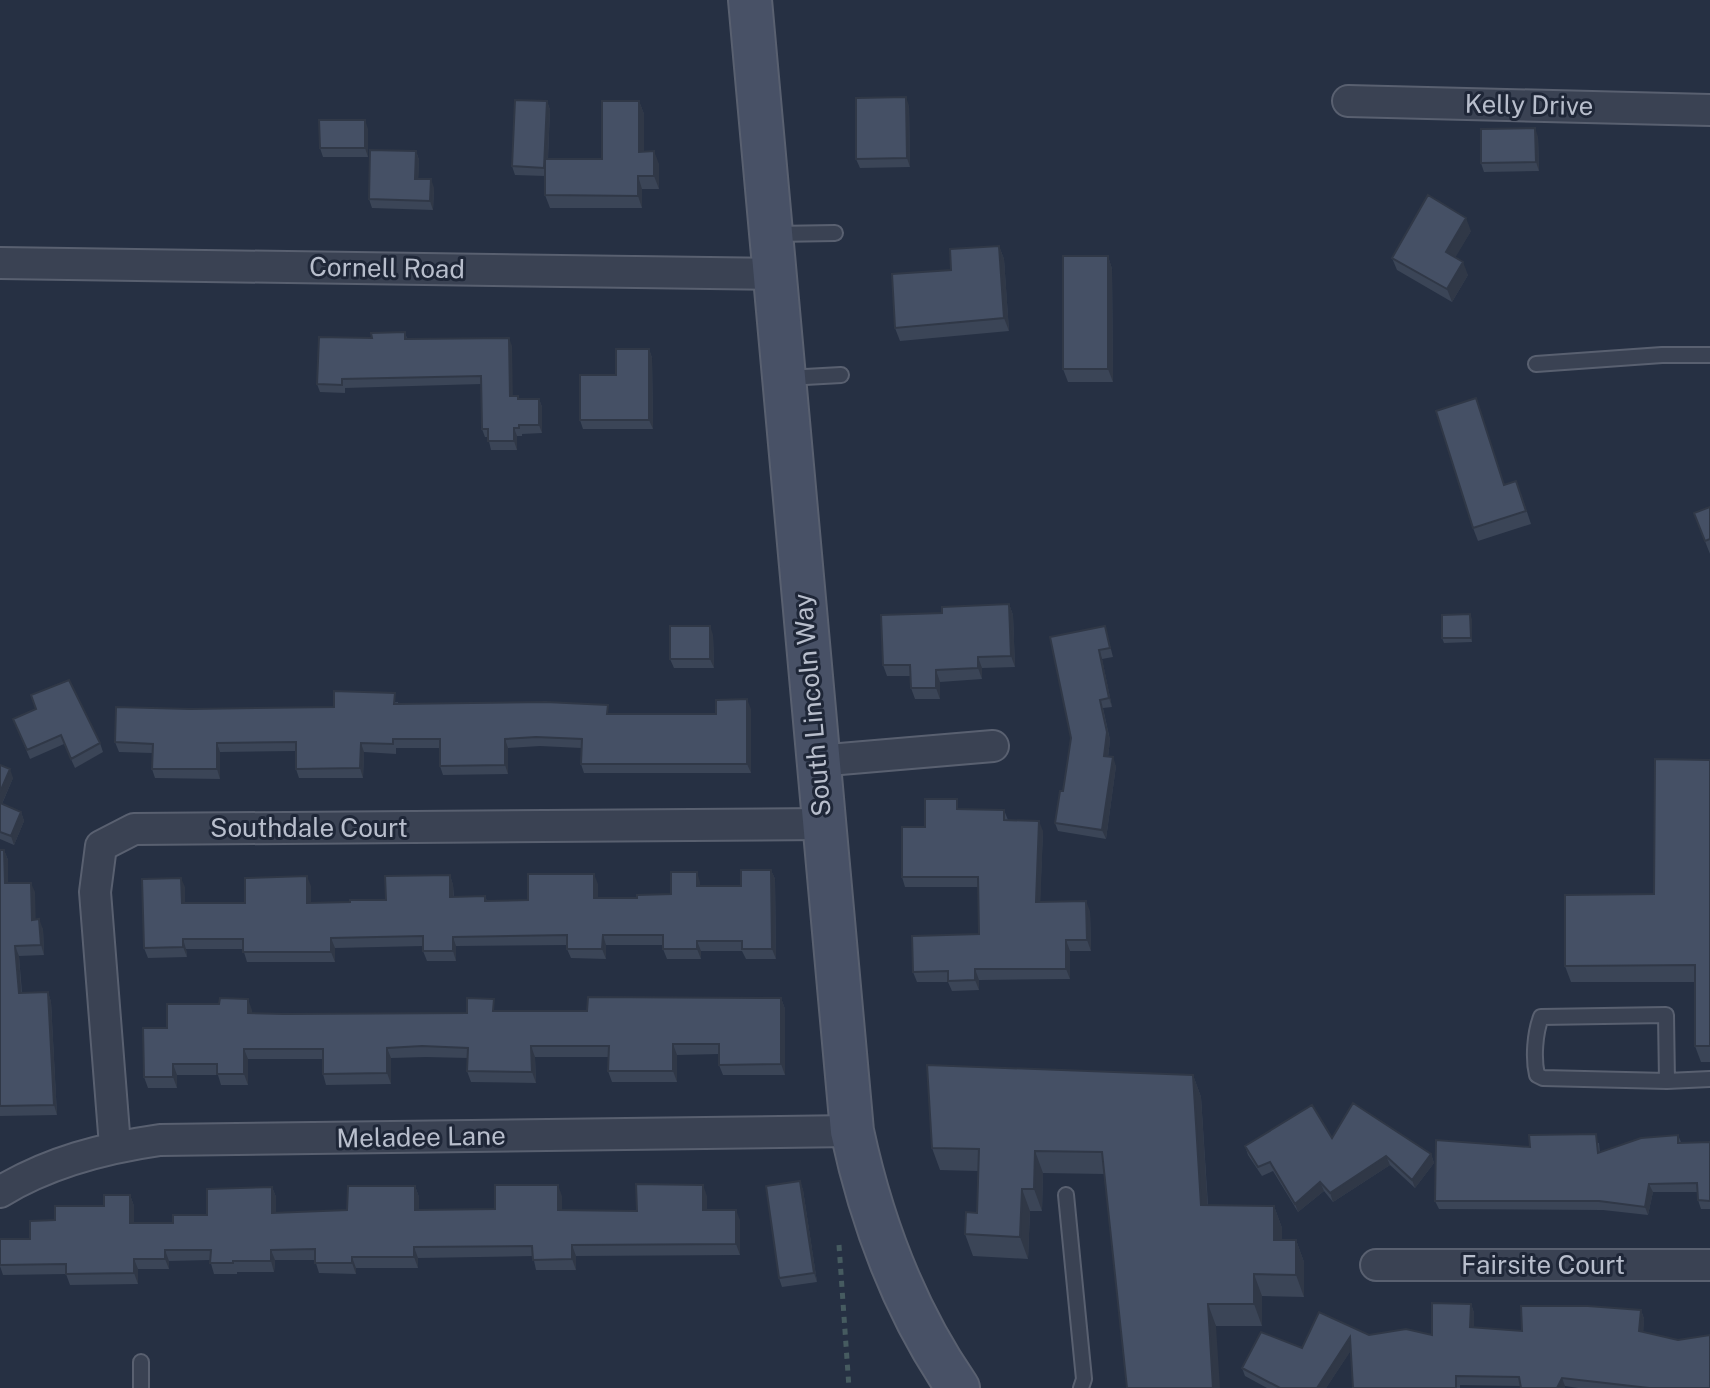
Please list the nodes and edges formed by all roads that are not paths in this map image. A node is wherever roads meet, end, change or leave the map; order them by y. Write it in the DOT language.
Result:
graph roads {
  1 [pos="750,0"];
  2 [pos="1348,101"];
  3 [pos="1710,110"];
  4 [pos="835,233"];
  5 [pos="772,254"];
  6 [pos="0,263"];
  7 [pos="1710,355"];
  8 [pos="1536,364"];
  9 [pos="841,375"];
  10 [pos="783,378"];
  11 [pos="993,746"];
  12 [pos="817,761"];
  13 [pos="823,824"];
  14 [pos="1710,1079"];
  15 [pos="1667,1081"];
  16 [pos="852,1131"];
  17 [pos="115,1146"];
  18 [pos="0,1192"];
  19 [pos="1066,1195"];
  20 [pos="1376,1265"];
  21 [pos="1710,1265"];
  22 [pos="141,1362"];
  23 [pos="141,1388"];
  24 [pos="958,1388"];
  25 [pos="1081,1388"];
  1 -- 5 [label="main road, South Lincoln Way"];
  2 -- 3 [label="street, Kelly Drive"];
  4 -- 5 [label="lane"];
  5 -- 6 [label="street, Cornell Road"];
  5 -- 10 [label="main road, South Lincoln Way"];
  7 -- 8 [label="lane"];
  9 -- 10 [label="lane"];
  10 -- 12 [label="main road, South Lincoln Way"];
  11 -- 12 [label="street"];
  12 -- 13 [label="main road, South Lincoln Way"];
  13 -- 16 [label="main road, South Lincoln Way"];
  13 -- 17 [label="street, Southdale Court"];
  14 -- 15 [label="lane"];
  15 -- 15 [label="lane"];
  16 -- 17 [label="street, Meladee Lane"];
  16 -- 24 [label="main road, South Lincoln Way"];
  17 -- 18 [label="street, Meladee Lane"];
  19 -- 25 [label="lane"];
  20 -- 21 [label="street, Fairsite Court"];
  22 -- 23 [label="lane"];
}
